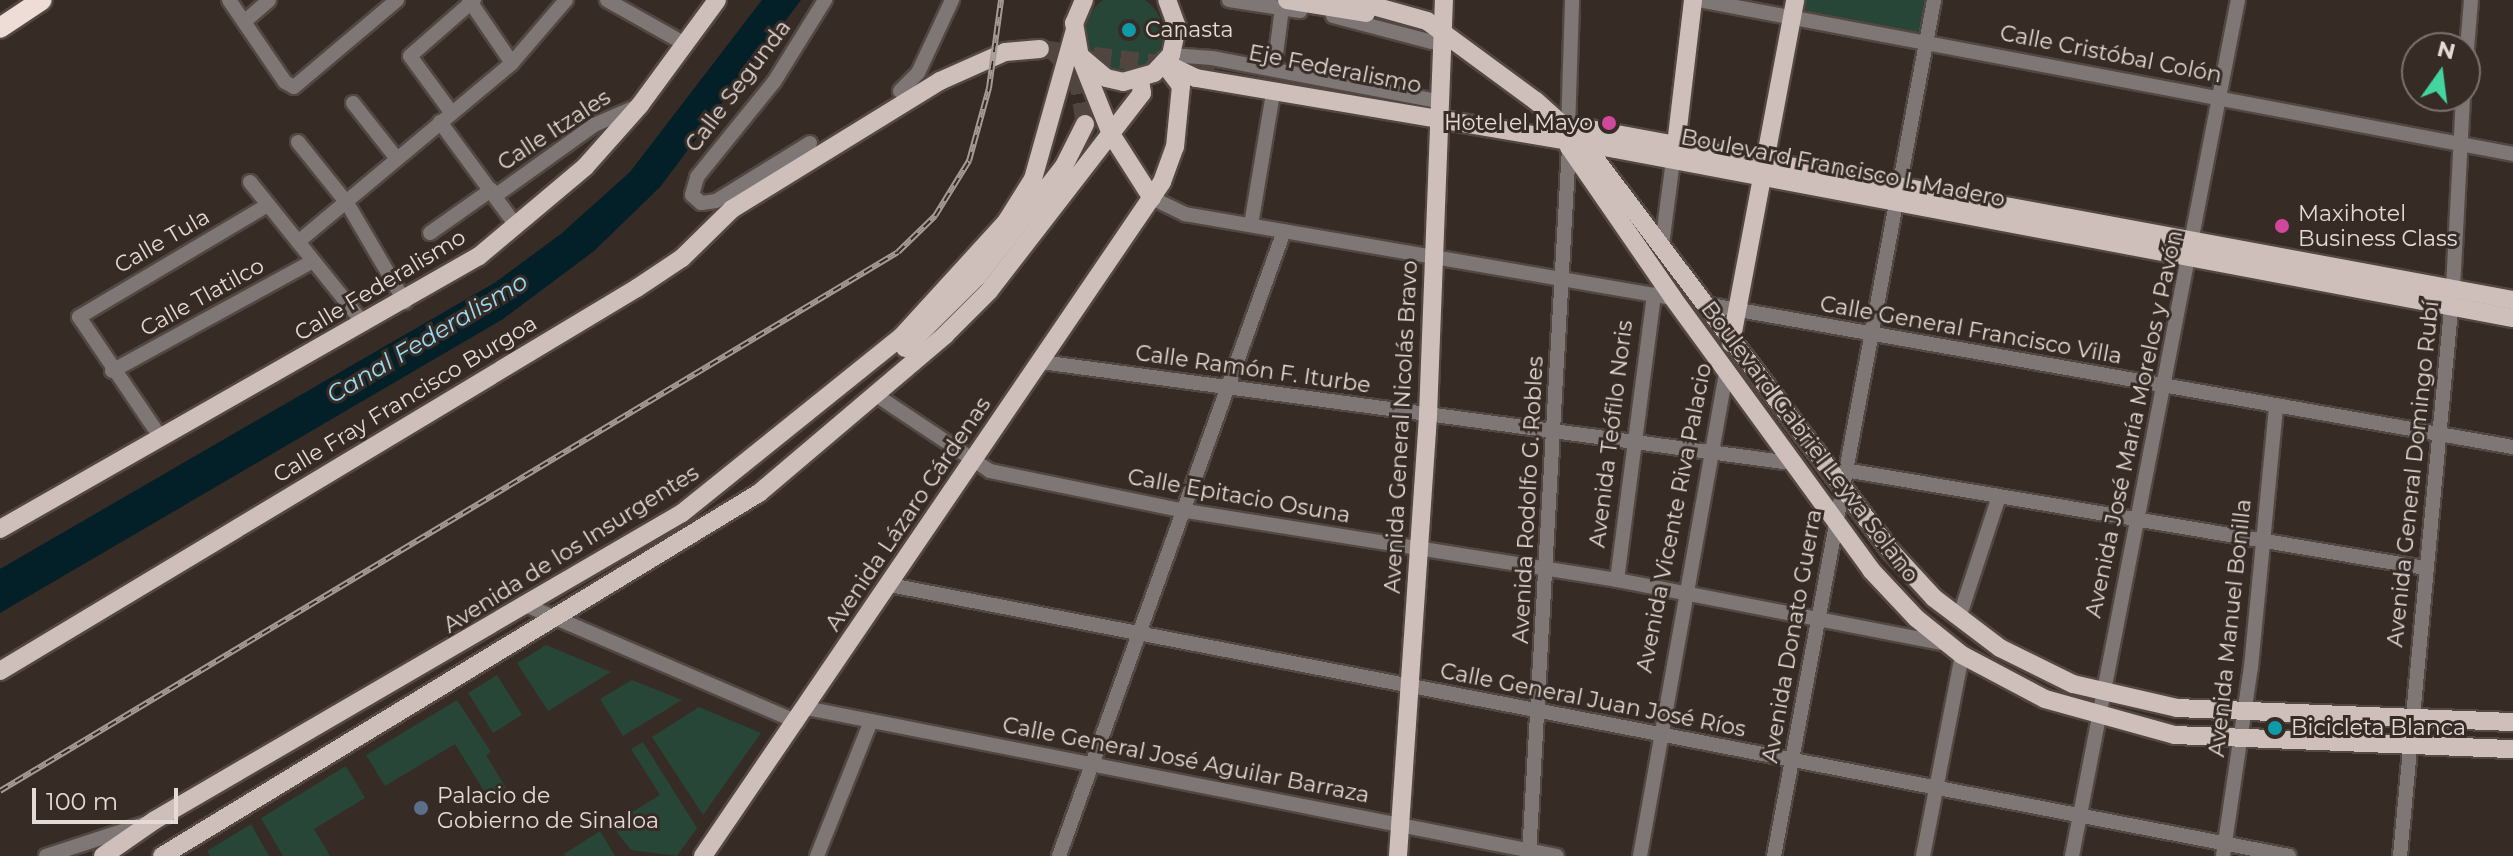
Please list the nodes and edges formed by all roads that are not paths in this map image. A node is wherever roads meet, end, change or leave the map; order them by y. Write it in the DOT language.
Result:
graph roads {
  1 [pos="42,0"];
  2 [pos="229,0"];
  3 [pos="269,0"];
  4 [pos="397,0"];
  5 [pos="566,0"];
  6 [pos="607,0"];
  7 [pos="717,0"];
  8 [pos="825,0"];
  9 [pos="952,0"];
  10 [pos="1167,0"];
  11 [pos="1229,0"];
  12 [pos="1352,0"];
  13 [pos="1444,0"];
  14 [pos="1572,0"];
  15 [pos="1693,0"];
  16 [pos="1699,0"];
  17 [pos="1934,0"];
  18 [pos="2238,0"];
  19 [pos="2471,0"];
  20 [pos="472,1"];
  21 [pos="1285,4"];
  22 [pos="1079,5"];
  23 [pos="1793,8"];
  24 [pos="244,22"];
  25 [pos="2,28"];
  26 [pos="2468,32"];
  27 [pos="1074,33"];
  28 [pos="1444,39"];
  29 [pos="1927,40"];
  30 [pos="685,44"];
  31 [pos="1040,49"];
  32 [pos="1080,56"];
  33 [pos="1167,61"];
  34 [pos="512,63"];
  35 [pos="1274,69"];
  36 [pos="1215,71"];
  37 [pos="1140,80"];
  38 [pos="900,91"];
  39 [pos="1273,93"];
  40 [pos="2219,98"];
  41 [pos="353,103"];
  42 [pos="640,105"];
  43 [pos="1443,111"];
  44 [pos="2462,112"];
  45 [pos="446,117"];
  46 [pos="1085,124"];
  47 [pos="1111,134"];
  48 [pos="1572,141"];
  49 [pos="298,142"];
  50 [pos="2460,145"];
  51 [pos="817,148"];
  52 [pos="1675,152"];
  53 [pos="2513,154"];
  54 [pos="397,159"];
  55 [pos="1763,169"];
  56 [pos="250,182"];
  57 [pos="493,193"];
  58 [pos="1898,194"];
  59 [pos="1152,198"];
  60 [pos="347,203"];
  61 [pos="268,205"];
  62 [pos="1251,225"];
  63 [pos="517,227"];
  64 [pos="1284,231"];
  65 [pos="430,233"];
  66 [pos="298,242"];
  67 [pos="1662,245"];
  68 [pos="2192,249"];
  69 [pos="1435,257"];
  70 [pos="313,261"];
  71 [pos="1563,279"];
  72 [pos="1654,294"];
  73 [pos="2453,297"];
  74 [pos="1673,298"];
  75 [pos="2513,300"];
  76 [pos="405,302"];
  77 [pos="1705,304"];
  78 [pos="1737,310"];
  79 [pos="2513,318"];
  80 [pos="364,324"];
  81 [pos="1871,335"];
  82 [pos="1732,338"];
  83 [pos="1041,362"];
  84 [pos="112,371"];
  85 [pos="1726,371"];
  86 [pos="1225,387"];
  87 [pos="2166,387"];
  88 [pos="876,395"];
  89 [pos="2276,405"];
  90 [pos="1428,415"];
  91 [pos="793,426"];
  92 [pos="1554,432"];
  93 [pos="2439,433"];
  94 [pos="161,438"];
  95 [pos="1633,443"];
  96 [pos="2513,447"];
  97 [pos="1710,454"];
  98 [pos="972,461"];
  99 [pos="1791,463"];
  100 [pos="1844,477"];
  101 [pos="1999,496"];
  102 [pos="1180,510"];
  103 [pos="2137,518"];
  104 [pos="1835,521"];
  105 [pos="0,529"];
  106 [pos="2261,539"];
  107 [pos="1419,549"];
  108 [pos="1546,568"];
  109 [pos="2425,568"];
  110 [pos="1617,580"];
  111 [pos="890,585"];
  112 [pos="1685,592"];
  113 [pos="528,606"];
  114 [pos="1817,618"];
  115 [pos="1959,618"];
  116 [pos="554,620"];
  117 [pos="1137,633"];
  118 [pos="1954,650"];
  119 [pos="0,671"];
  120 [pos="1408,686"];
  121 [pos="2101,693"];
  122 [pos="2246,709"];
  123 [pos="1538,711"];
  124 [pos="801,715"];
  125 [pos="2100,717"];
  126 [pos="2411,717"];
  127 [pos="871,721"];
  128 [pos="2513,722"];
  129 [pos="1658,735"];
  130 [pos="2243,735"];
  131 [pos="2410,743"];
  132 [pos="2513,749"];
  133 [pos="1791,761"];
  134 [pos="1092,764"];
  135 [pos="1936,788"];
  136 [pos="2080,816"];
  137 [pos="155,820"];
  138 [pos="1400,825"];
  139 [pos="2224,850"];
  140 [pos="1529,853"];
  141 [pos="46,856"];
  142 [pos="103,856"];
  143 [pos="162,856"];
  144 [pos="703,856"];
  145 [pos="817,856"];
  146 [pos="1059,856"];
  147 [pos="1398,856"];
  148 [pos="1557,856"];
  149 [pos="1640,856"];
  150 [pos="1774,856"];
  151 [pos="1923,856"];
  152 [pos="2072,856"];
  153 [pos="2289,856"];
  154 [pos="2400,856"];
  1 -- 25 [label="highway"];
  2 -- 24 [label="street"];
  3 -- 24 [label="street"];
  4 -- 24 [label="street"];
  5 -- 34 [label="street"];
  6 -- 30 [label="street"];
  7 -- 30 [label="main road, Calle Federalismo"];
  8 -- 51 [label="street, Calle Segunda"];
  9 -- 38 [label="street"];
  10 -- 33 [label="main road"];
  11 -- 21 [label="street"];
  12 -- 28 [label="main road, Boulevard Gabriel Leyva Solano"];
  13 -- 28 [label="main road, Avenida General Nicolás Bravo"];
  14 -- 48 [label="street, Avenida Rodolfo G. Robles"];
  15 -- 52 [label="main road"];
  16 -- 23 [label="street, Calle Cristóbal Colón"];
  17 -- 29 [label="street, Avenida Donato Guerra"];
  18 -- 40 [label="street, Avenida José María Morelos y Pavón"];
  19 -- 26 [label="street"];
  20 -- 34 [label="street"];
  20 -- 45 [label="street"];
  21 -- 28 [label="main road"];
  21 -- 35 [label="street"];
  22 -- 27 [label="main road"];
  23 -- 29 [label="street, Calle Cristóbal Colón"];
  23 -- 55 [label="main road, Avenida Vicente Riva Palacio"];
  27 -- 32 [label="main road"];
  27 -- 91 [label="main road, Avenida de los Insurgentes"];
  28 -- 43 [label="main road, Avenida General Nicolás Bravo"];
  28 -- 48 [label="main road, Boulevard Gabriel Leyva Solano"];
  29 -- 40 [label="street, Calle Cristóbal Colón"];
  29 -- 58 [label="street, Avenida Donato Guerra"];
  30 -- 42 [label="main road, Calle Federalismo"];
  31 -- 51 [label="main road"];
  32 -- 37 [label="main road"];
  32 -- 47 [label="main road"];
  33 -- 35 [label="street, Boulevard Francisco I. Madero"];
  33 -- 37 [label="main road"];
  33 -- 39 [label="main road, Boulevard Francisco I. Madero"];
  33 -- 59 [label="main road, Avenida Lázaro Cárdenas"];
  34 -- 45 [label="street"];
  35 -- 43 [label="street, Boulevard Francisco I. Madero"];
  36 -- 43 [label="main road, Eje Federalismo"];
  37 -- 47 [label="main road"];
  39 -- 43 [label="main road, Boulevard Francisco I. Madero"];
  39 -- 62 [label="street"];
  40 -- 50 [label="street, Calle Cristóbal Colón"];
  40 -- 68 [label="street, Avenida José María Morelos y Pavón"];
  41 -- 54 [label="street"];
  42 -- 57 [label="street, Calle Itzales"];
  42 -- 63 [label="main road, Calle Federalismo"];
  43 -- 48 [label="main road, Boulevard Francisco I. Madero"];
  43 -- 69 [label="main road, Avenida General Nicolás Bravo"];
  44 -- 50 [label="street, Avenida General Domingo Rubí"];
  45 -- 54 [label="street"];
  45 -- 57 [label="street"];
  46 -- 91 [label="main road"];
  47 -- 59 [label="main road"];
  47 -- 88 [label="main road"];
  48 -- 52 [label="main road, Boulevard Francisco I. Madero"];
  48 -- 67 [label="main road, Boulevard Gabriel Leyva Solano"];
  48 -- 71 [label="street, Avenida Rodolfo G. Robles"];
  48 -- 74 [label="main road, Boulevard Gabriel Leyva Solano"];
  49 -- 60 [label="street"];
  50 -- 53 [label="street, Calle Cristóbal Colón"];
  50 -- 73 [label="street, Avenida General Domingo Rubí"];
  51 -- 119 [label="main road, Calle Fray Francisco Burgoa"];
  52 -- 55 [label="main road, Boulevard Francisco I. Madero"];
  52 -- 67 [label="street"];
  54 -- 60 [label="street"];
  55 -- 58 [label="main road, Boulevard Francisco I. Madero"];
  55 -- 78 [label="main road, Avenida Vicente Riva Palacio"];
  56 -- 61 [label="street"];
  57 -- 63 [label="street"];
  57 -- 65 [label="street, Calle Itzales"];
  58 -- 68 [label="main road, Boulevard Francisco I. Madero"];
  58 -- 81 [label="street, Avenida Donato Guerra"];
  59 -- 62 [label="street"];
  59 -- 83 [label="main road, Avenida Lázaro Cárdenas"];
  60 -- 66 [label="street"];
  60 -- 76 [label="street"];
  61 -- 66 [label="street"];
  61 -- 84 [label="street, Calle Tula"];
  62 -- 64 [label="street"];
  63 -- 76 [label="main road, Calle Federalismo"];
  64 -- 69 [label="street"];
  64 -- 86 [label="street"];
  66 -- 70 [label="street"];
  67 -- 77 [label="main road, Boulevard Gabriel Leyva Solano"];
  68 -- 73 [label="main road, Boulevard Francisco I. Madero"];
  68 -- 87 [label="street, Avenida José María Morelos y Pavón"];
  69 -- 71 [label="street"];
  69 -- 90 [label="main road, Avenida General Nicolás Bravo"];
  70 -- 80 [label="street"];
  70 -- 84 [label="street, Calle Tlatilco"];
  71 -- 72 [label="street"];
  71 -- 92 [label="street, Avenida Rodolfo G. Robles"];
  72 -- 74 [label="street"];
  72 -- 95 [label="street, Avenida Teófilo Noris"];
  73 -- 75 [label="main road, Boulevard Francisco I. Madero"];
  73 -- 79 [label="main road, Boulevard Francisco I. Madero"];
  73 -- 93 [label="street, Avenida General Domingo Rubí"];
  74 -- 85 [label="main road, Boulevard Gabriel Leyva Solano"];
  76 -- 80 [label="main road, Calle Federalismo"];
  77 -- 78 [label="street, Calle General Francisco Villa"];
  77 -- 82 [label="main road, Boulevard Gabriel Leyva Solano"];
  78 -- 81 [label="street, Calle General Francisco Villa"];
  78 -- 82 [label="main road, Avenida Vicente Riva Palacio"];
  80 -- 94 [label="main road, Calle Federalismo"];
  81 -- 87 [label="street, Calle General Francisco Villa"];
  81 -- 100 [label="street, Avenida Donato Guerra"];
  82 -- 85 [label="main road, Avenida Vicente Riva Palacio"];
  82 -- 100 [label="main road, Boulevard Gabriel Leyva Solano"];
  83 -- 86 [label="street, Calle Ramón F. Iturbe"];
  83 -- 98 [label="main road, Avenida Lázaro Cárdenas"];
  84 -- 94 [label="street"];
  85 -- 97 [label="street, Avenida Vicente Riva Palacio"];
  85 -- 99 [label="main road, Boulevard Gabriel Leyva Solano"];
  86 -- 90 [label="street, Calle Ramón F. Iturbe"];
  86 -- 102 [label="street"];
  87 -- 89 [label="street, Calle General Francisco Villa"];
  87 -- 103 [label="street, Avenida José María Morelos y Pavón"];
  88 -- 98 [label="street, Calle Epitacio Osuna"];
  88 -- 116 [label="main road"];
  89 -- 93 [label="street, Calle General Francisco Villa"];
  89 -- 106 [label="street, Avenida Manuel Bonilla"];
  90 -- 92 [label="street, Calle Ramón F. Iturbe"];
  90 -- 107 [label="main road, Avenida General Nicolás Bravo"];
  91 -- 113 [label="main road, Avenida de los Insurgentes"];
  92 -- 95 [label="street, Calle Ramón F. Iturbe"];
  92 -- 108 [label="street, Avenida Rodolfo G. Robles"];
  93 -- 96 [label="street, Calle General Francisco Villa"];
  93 -- 109 [label="street, Avenida General Domingo Rubí"];
  94 -- 105 [label="main road, Calle Federalismo"];
  95 -- 97 [label="street, Calle Ramón F. Iturbe"];
  95 -- 110 [label="street, Avenida Teófilo Noris"];
  97 -- 99 [label="street, Calle Ramón F. Iturbe"];
  97 -- 112 [label="street, Avenida Vicente Riva Palacio"];
  98 -- 102 [label="street, Calle Epitacio Osuna"];
  98 -- 111 [label="main road, Avenida Lázaro Cárdenas"];
  99 -- 104 [label="main road, Boulevard Gabriel Leyva Solano"];
  100 -- 101 [label="street"];
  100 -- 104 [label="street, Avenida Donato Guerra"];
  100 -- 115 [label="main road, Boulevard Gabriel Leyva Solano"];
  101 -- 103 [label="street"];
  101 -- 115 [label="street"];
  102 -- 107 [label="street, Calle Epitacio Osuna"];
  102 -- 117 [label="street"];
  103 -- 106 [label="street"];
  103 -- 121 [label="street, Avenida José María Morelos y Pavón"];
  104 -- 114 [label="street, Avenida Donato Guerra"];
  104 -- 118 [label="main road, Boulevard Gabriel Leyva Solano"];
  106 -- 109 [label="street"];
  106 -- 122 [label="street, Avenida Manuel Bonilla"];
  107 -- 108 [label="street, Calle Epitacio Osuna"];
  107 -- 120 [label="main road, Avenida General Nicolás Bravo"];
  108 -- 110 [label="street, Calle Epitacio Osuna"];
  108 -- 123 [label="street, Avenida Rodolfo G. Robles"];
  109 -- 126 [label="street, Avenida General Domingo Rubí"];
  110 -- 112 [label="street, Calle Epitacio Osuna"];
  111 -- 117 [label="street, Calle General Juan José Ríos"];
  111 -- 124 [label="main road, Avenida Lázaro Cárdenas"];
  112 -- 114 [label="street, Calle Epitacio Osuna"];
  112 -- 129 [label="street, Avenida Vicente Riva Palacio"];
  113 -- 116 [label="street, Calle General José Aguilar Barraza"];
  113 -- 137 [label="main road, Avenida de los Insurgentes"];
  114 -- 118 [label="street, Calle Epitacio Osuna"];
  114 -- 133 [label="street, Avenida Donato Guerra"];
  115 -- 121 [label="main road, Boulevard Gabriel Leyva Solano"];
  116 -- 124 [label="street, Calle General José Aguilar Barraza"];
  116 -- 143 [label="main road"];
  117 -- 120 [label="street, Calle General Juan José Ríos"];
  117 -- 134 [label="street"];
  118 -- 125 [label="main road, Boulevard Gabriel Leyva Solano"];
  118 -- 135 [label="street"];
  120 -- 123 [label="street, Calle General Juan José Ríos"];
  120 -- 138 [label="main road, Avenida General Nicolás Bravo"];
  121 -- 122 [label="main road, Boulevard Gabriel Leyva Solano"];
  121 -- 125 [label="street, Avenida José María Morelos y Pavón"];
  122 -- 126 [label="main road, Boulevard Gabriel Leyva Solano"];
  122 -- 130 [label="street, Avenida Manuel Bonilla"];
  123 -- 129 [label="street, Calle General Juan José Ríos"];
  123 -- 140 [label="street, Avenida Rodolfo G. Robles"];
  124 -- 127 [label="street, Calle General José Aguilar Barraza"];
  124 -- 144 [label="main road, Avenida Lázaro Cárdenas"];
  125 -- 130 [label="main road, Boulevard Gabriel Leyva Solano"];
  125 -- 136 [label="street, Avenida José María Morelos y Pavón"];
  126 -- 128 [label="main road, Boulevard Gabriel Leyva Solano"];
  126 -- 131 [label="street, Avenida General Domingo Rubí"];
  127 -- 134 [label="street, Calle General José Aguilar Barraza"];
  127 -- 145 [label="street"];
  129 -- 133 [label="street, Calle General Juan José Ríos"];
  129 -- 149 [label="street, Avenida Vicente Riva Palacio"];
  130 -- 131 [label="main road, Boulevard Gabriel Leyva Solano"];
  130 -- 139 [label="street, Avenida Manuel Bonilla"];
  131 -- 132 [label="main road, Boulevard Gabriel Leyva Solano"];
  131 -- 154 [label="street, Avenida General Domingo Rubí"];
  133 -- 135 [label="street, Calle General Juan José Ríos"];
  133 -- 150 [label="street, Avenida Donato Guerra"];
  134 -- 138 [label="street, Calle General José Aguilar Barraza"];
  134 -- 146 [label="street"];
  135 -- 136 [label="street, Calle General Juan José Ríos"];
  135 -- 151 [label="street"];
  136 -- 139 [label="street, Calle General Juan José Ríos"];
  136 -- 152 [label="street, Avenida José María Morelos y Pavón"];
  137 -- 141 [label="street"];
  137 -- 142 [label="main road, Avenida de los Insurgentes"];
  138 -- 140 [label="street, Calle General José Aguilar Barraza"];
  138 -- 147 [label="main road, Avenida General Nicolás Bravo"];
  139 -- 153 [label="street, Calle General Juan José Ríos"];
  140 -- 148 [label="street, Calle General José Aguilar Barraza"];
}
